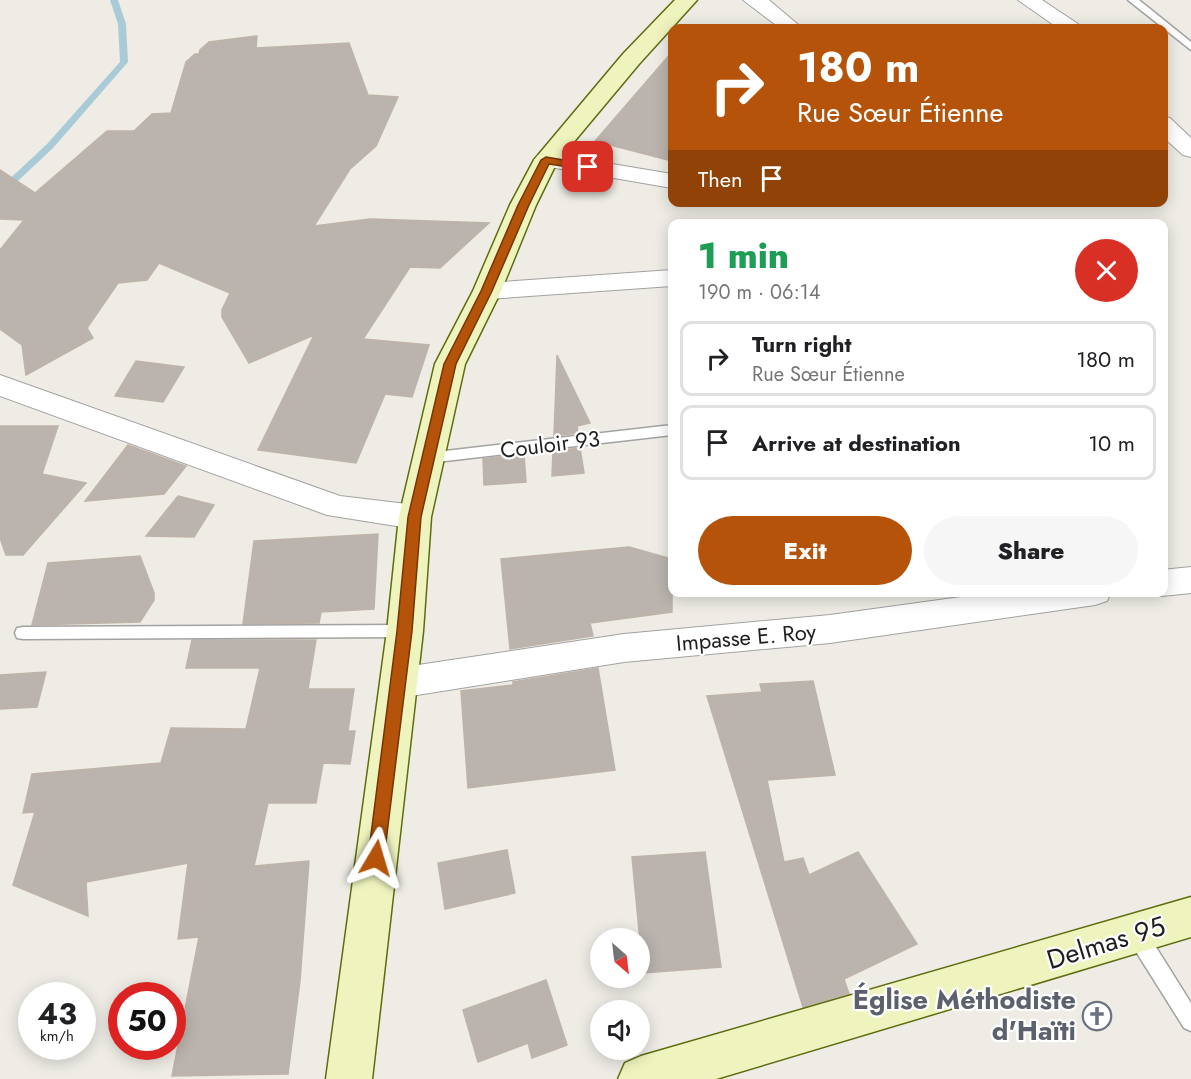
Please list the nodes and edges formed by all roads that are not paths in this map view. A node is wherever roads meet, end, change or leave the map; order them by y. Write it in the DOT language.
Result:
graph roads {
  1 [pos="687,0"];
  2 [pos="753,0"];
  3 [pos="1028,0"];
  4 [pos="1133,0"];
  5 [pos="787,24"];
  6 [pos="1065,24"];
  7 [pos="1163,24"];
  8 [pos="1168,28"];
  9 [pos="1191,47"];
  10 [pos="1168,129"];
  11 [pos="1191,150"];
  12 [pos="546,160"];
  13 [pos="668,180"];
  14 [pos="668,278"];
  15 [pos="487,291"];
  16 [pos="0,385"];
  17 [pos="668,430"];
  18 [pos="428,458"];
  19 [pos="415,517"];
  20 [pos="1191,580"];
  21 [pos="1168,582"];
  22 [pos="1058,597"];
  23 [pos="405,631"];
  24 [pos="23,633"];
  25 [pos="398,683"];
  26 [pos="1191,917"];
  27 [pos="1137,934"];
  28 [pos="1191,1021"];
  29 [pos="667,1075"];
  30 [pos="349,1079"];
  1 -- 12 [label="main road"];
  2 -- 5 [label="street"];
  3 -- 6 [label="street"];
  4 -- 7 [label="lane"];
  8 -- 9 [label="lane"];
  10 -- 11 [label="street"];
  12 -- 13 [label="street"];
  12 -- 15 [label="main road"];
  14 -- 15 [label="street"];
  15 -- 18 [label="main road"];
  16 -- 19 [label="street"];
  17 -- 18 [label="lane, Couloir 93"];
  18 -- 19 [label="main road"];
  19 -- 23 [label="main road"];
  20 -- 21 [label="street"];
  22 -- 25 [label="street, Impasse E. Roy"];
  23 -- 24 [label="lane"];
  23 -- 25 [label="main road"];
  25 -- 30 [label="main road"];
  26 -- 27 [label="main road, Delmas 95"];
  27 -- 28 [label="lane"];
  27 -- 29 [label="main road, Delmas 95"];
}
